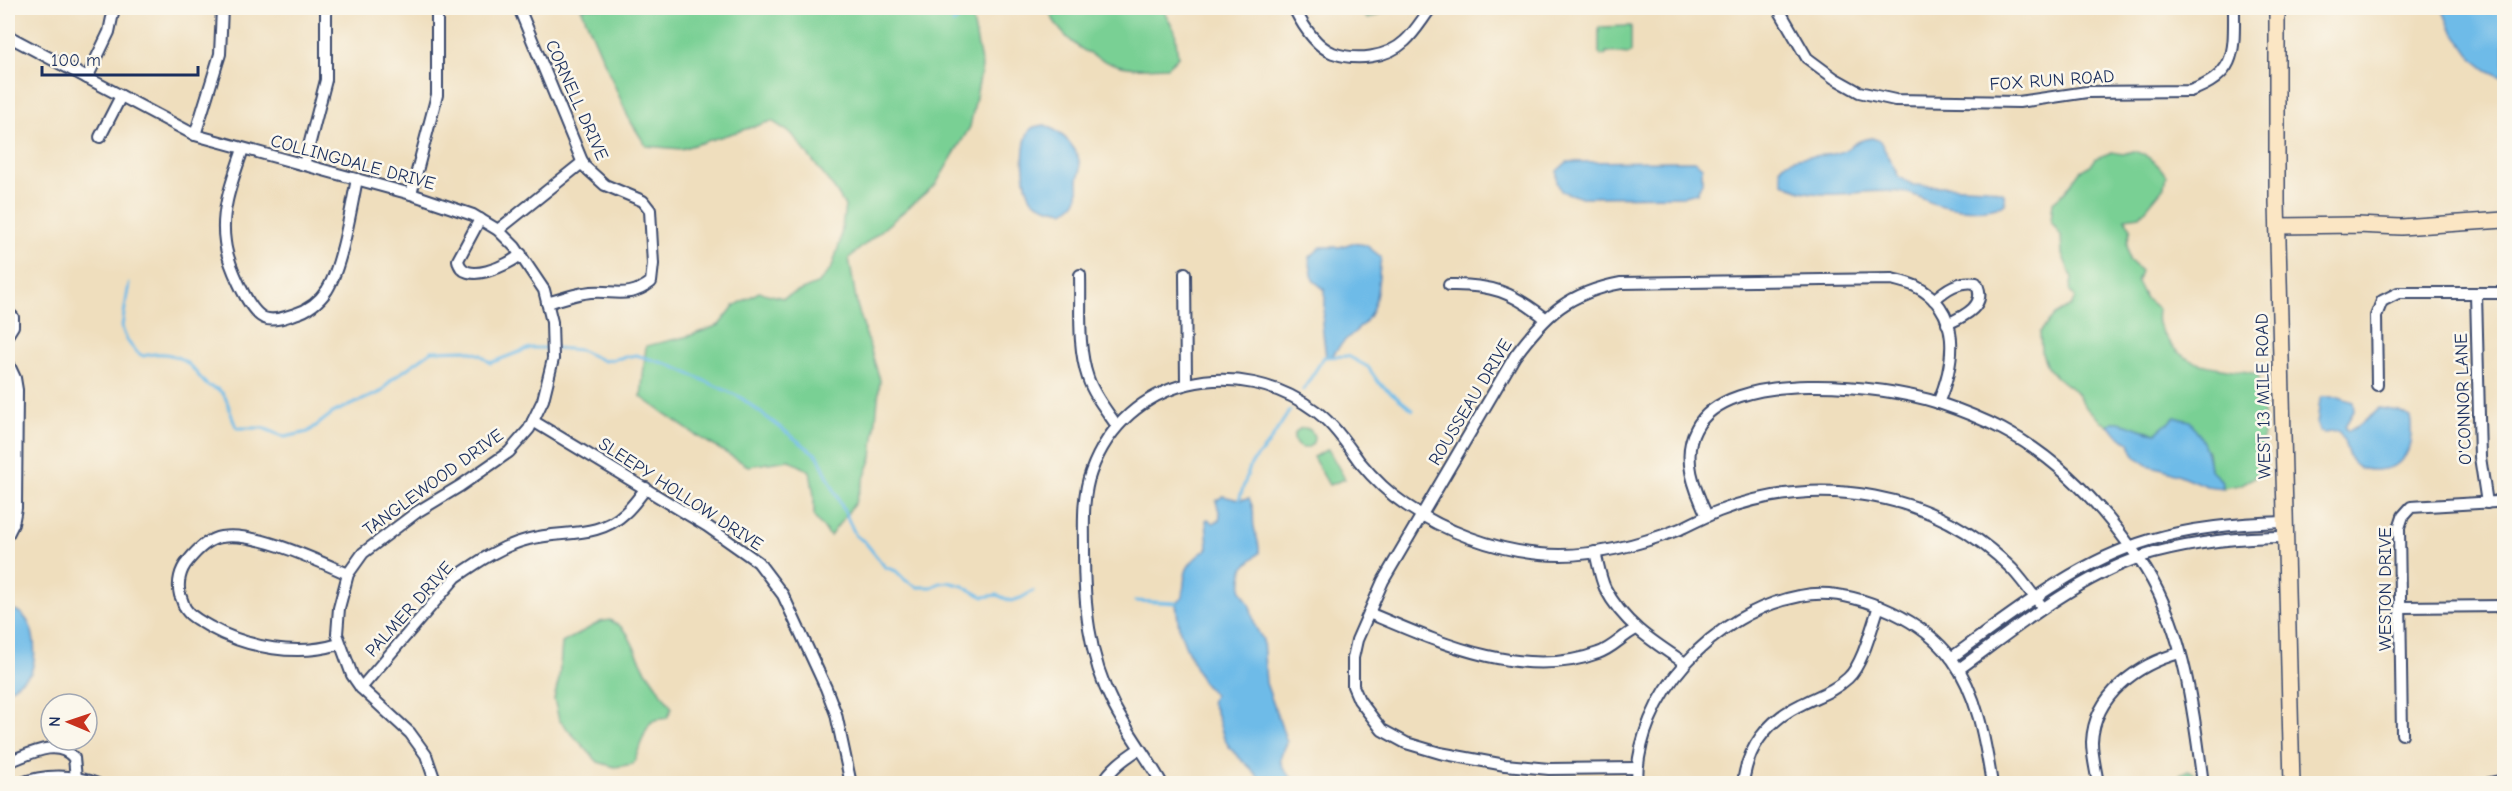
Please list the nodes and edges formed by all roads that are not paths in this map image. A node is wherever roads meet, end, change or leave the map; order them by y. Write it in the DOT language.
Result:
graph roads {
  1 [pos="114,8"];
  2 [pos="222,8"];
  3 [pos="326,8"];
  4 [pos="437,8"];
  5 [pos="519,8"];
  6 [pos="1294,8"];
  7 [pos="1431,8"];
  8 [pos="1778,8"];
  9 [pos="2234,8"];
  10 [pos="2277,8"];
  11 [pos="8,36"];
  12 [pos="87,78"];
  13 [pos="121,96"];
  14 [pos="195,135"];
  15 [pos="100,137"];
  16 [pos="243,148"];
  17 [pos="583,162"];
  18 [pos="304,165"];
  19 [pos="357,179"];
  20 [pos="411,194"];
  21 [pos="480,219"];
  22 [pos="2505,220"];
  23 [pos="2278,226"];
  24 [pos="498,230"];
  25 [pos="521,254"];
  26 [pos="1185,273"];
  27 [pos="1080,275"];
  28 [pos="1449,285"];
  29 [pos="2476,293"];
  30 [pos="2505,293"];
  31 [pos="1934,300"];
  32 [pos="547,303"];
  33 [pos="8,313"];
  34 [pos="1545,318"];
  35 [pos="1947,324"];
  36 [pos="8,334"];
  37 [pos="8,363"];
  38 [pos="1186,382"];
  39 [pos="2377,385"];
  40 [pos="1938,403"];
  41 [pos="533,421"];
  42 [pos="1117,426"];
  43 [pos="646,488"];
  44 [pos="2505,497"];
  45 [pos="2487,503"];
  46 [pos="1421,514"];
  47 [pos="1707,516"];
  48 [pos="2285,530"];
  49 [pos="8,534"];
  50 [pos="2130,547"];
  51 [pos="1595,552"];
  52 [pos="2139,558"];
  53 [pos="348,574"];
  54 [pos="2035,598"];
  55 [pos="1879,606"];
  56 [pos="2505,606"];
  57 [pos="2400,607"];
  58 [pos="2043,608"];
  59 [pos="1369,613"];
  60 [pos="1636,629"];
  61 [pos="339,644"];
  62 [pos="2180,653"];
  63 [pos="1952,658"];
  64 [pos="1685,663"];
  65 [pos="1959,669"];
  66 [pos="361,688"];
  67 [pos="2402,734"];
  68 [pos="1139,749"];
  69 [pos="8,762"];
  70 [pos="1637,768"];
  71 [pos="76,778"];
  72 [pos="2505,780"];
  73 [pos="19,783"];
  74 [pos="98,783"];
  75 [pos="436,783"];
  76 [pos="468,783"];
  77 [pos="488,783"];
  78 [pos="851,783"];
  79 [pos="1102,783"];
  80 [pos="1162,783"];
  81 [pos="1637,783"];
  82 [pos="1743,783"];
  83 [pos="1992,783"];
  84 [pos="2098,783"];
  85 [pos="2203,783"];
  86 [pos="2292,783"];
  87 [pos="2485,783"];
  1 -- 12 [label="street"];
  2 -- 14 [label="street"];
  3 -- 18 [label="street"];
  4 -- 20 [label="street"];
  5 -- 17 [label="street, CORNELL DRIVE"];
  6 -- 7 [label="street"];
  8 -- 9 [label="street, FOX RUN ROAD"];
  10 -- 23 [label="street, WEST 13 MILE ROAD"];
  11 -- 12 [label="street, COLLINGDALE DRIVE"];
  12 -- 13 [label="street, COLLINGDALE DRIVE"];
  13 -- 14 [label="street, COLLINGDALE DRIVE"];
  13 -- 15 [label="street"];
  14 -- 16 [label="street, COLLINGDALE DRIVE"];
  16 -- 18 [label="street, COLLINGDALE DRIVE"];
  16 -- 19 [label="street"];
  17 -- 24 [label="street"];
  17 -- 32 [label="street, CORNELL DRIVE"];
  18 -- 19 [label="street, COLLINGDALE DRIVE"];
  19 -- 20 [label="street, COLLINGDALE DRIVE"];
  20 -- 21 [label="street, COLLINGDALE DRIVE"];
  21 -- 24 [label="street, COLLINGDALE DRIVE"];
  21 -- 25 [label="street"];
  22 -- 23 [label="street"];
  23 -- 48 [label="street, WEST 13 MILE ROAD"];
  24 -- 25 [label="street, COLLINGDALE DRIVE"];
  25 -- 32 [label="street, COLLINGDALE DRIVE"];
  26 -- 38 [label="street"];
  27 -- 42 [label="street"];
  28 -- 34 [label="street"];
  29 -- 30 [label="street"];
  29 -- 39 [label="street"];
  29 -- 45 [label="street, O'CONNOR LANE"];
  31 -- 34 [label="street, ROUSSEAU DRIVE"];
  31 -- 35 [label="street, ROUSSEAU DRIVE"];
  31 -- 35 [label="street"];
  32 -- 41 [label="street, COLLINGDALE DRIVE"];
  33 -- 36 [label="street"];
  34 -- 46 [label="street, ROUSSEAU DRIVE"];
  35 -- 40 [label="street, ROUSSEAU DRIVE"];
  37 -- 49 [label="street"];
  38 -- 42 [label="street"];
  38 -- 46 [label="street"];
  40 -- 47 [label="street"];
  40 -- 50 [label="street"];
  41 -- 43 [label="street, SLEEPY HOLLOW DRIVE"];
  41 -- 53 [label="street, TANGLEWOOD DRIVE"];
  42 -- 68 [label="street"];
  43 -- 66 [label="street, PALMER DRIVE"];
  43 -- 78 [label="street, SLEEPY HOLLOW DRIVE"];
  44 -- 45 [label="street, WESTON DRIVE"];
  45 -- 57 [label="street, WESTON DRIVE"];
  46 -- 51 [label="street"];
  46 -- 59 [label="street, ROUSSEAU DRIVE"];
  47 -- 51 [label="street"];
  47 -- 54 [label="street"];
  48 -- 50 [label="street"];
  48 -- 52 [label="street"];
  48 -- 86 [label="street, WEST 13 MILE ROAD"];
  50 -- 52 [label="street"];
  50 -- 54 [label="street"];
  51 -- 60 [label="street"];
  52 -- 58 [label="street"];
  52 -- 62 [label="street"];
  53 -- 61 [label="street, TANGLEWOOD DRIVE"];
  53 -- 61 [label="street"];
  54 -- 58 [label="street"];
  54 -- 63 [label="street"];
  55 -- 63 [label="street"];
  55 -- 64 [label="street"];
  55 -- 82 [label="street"];
  56 -- 57 [label="street"];
  57 -- 67 [label="street, WESTON DRIVE"];
  58 -- 65 [label="street"];
  59 -- 60 [label="street"];
  59 -- 70 [label="street, ROUSSEAU DRIVE"];
  60 -- 64 [label="street"];
  61 -- 66 [label="street, TANGLEWOOD DRIVE"];
  62 -- 84 [label="street"];
  62 -- 85 [label="street"];
  63 -- 65 [label="street"];
  64 -- 70 [label="street"];
  65 -- 83 [label="street"];
  66 -- 75 [label="street, TANGLEWOOD DRIVE"];
  68 -- 79 [label="street"];
  68 -- 80 [label="street"];
  69 -- 71 [label="street"];
  70 -- 81 [label="street"];
  71 -- 73 [label="street"];
  71 -- 74 [label="street"];
  72 -- 87 [label="street"];
  76 -- 77 [label="street"];
}
